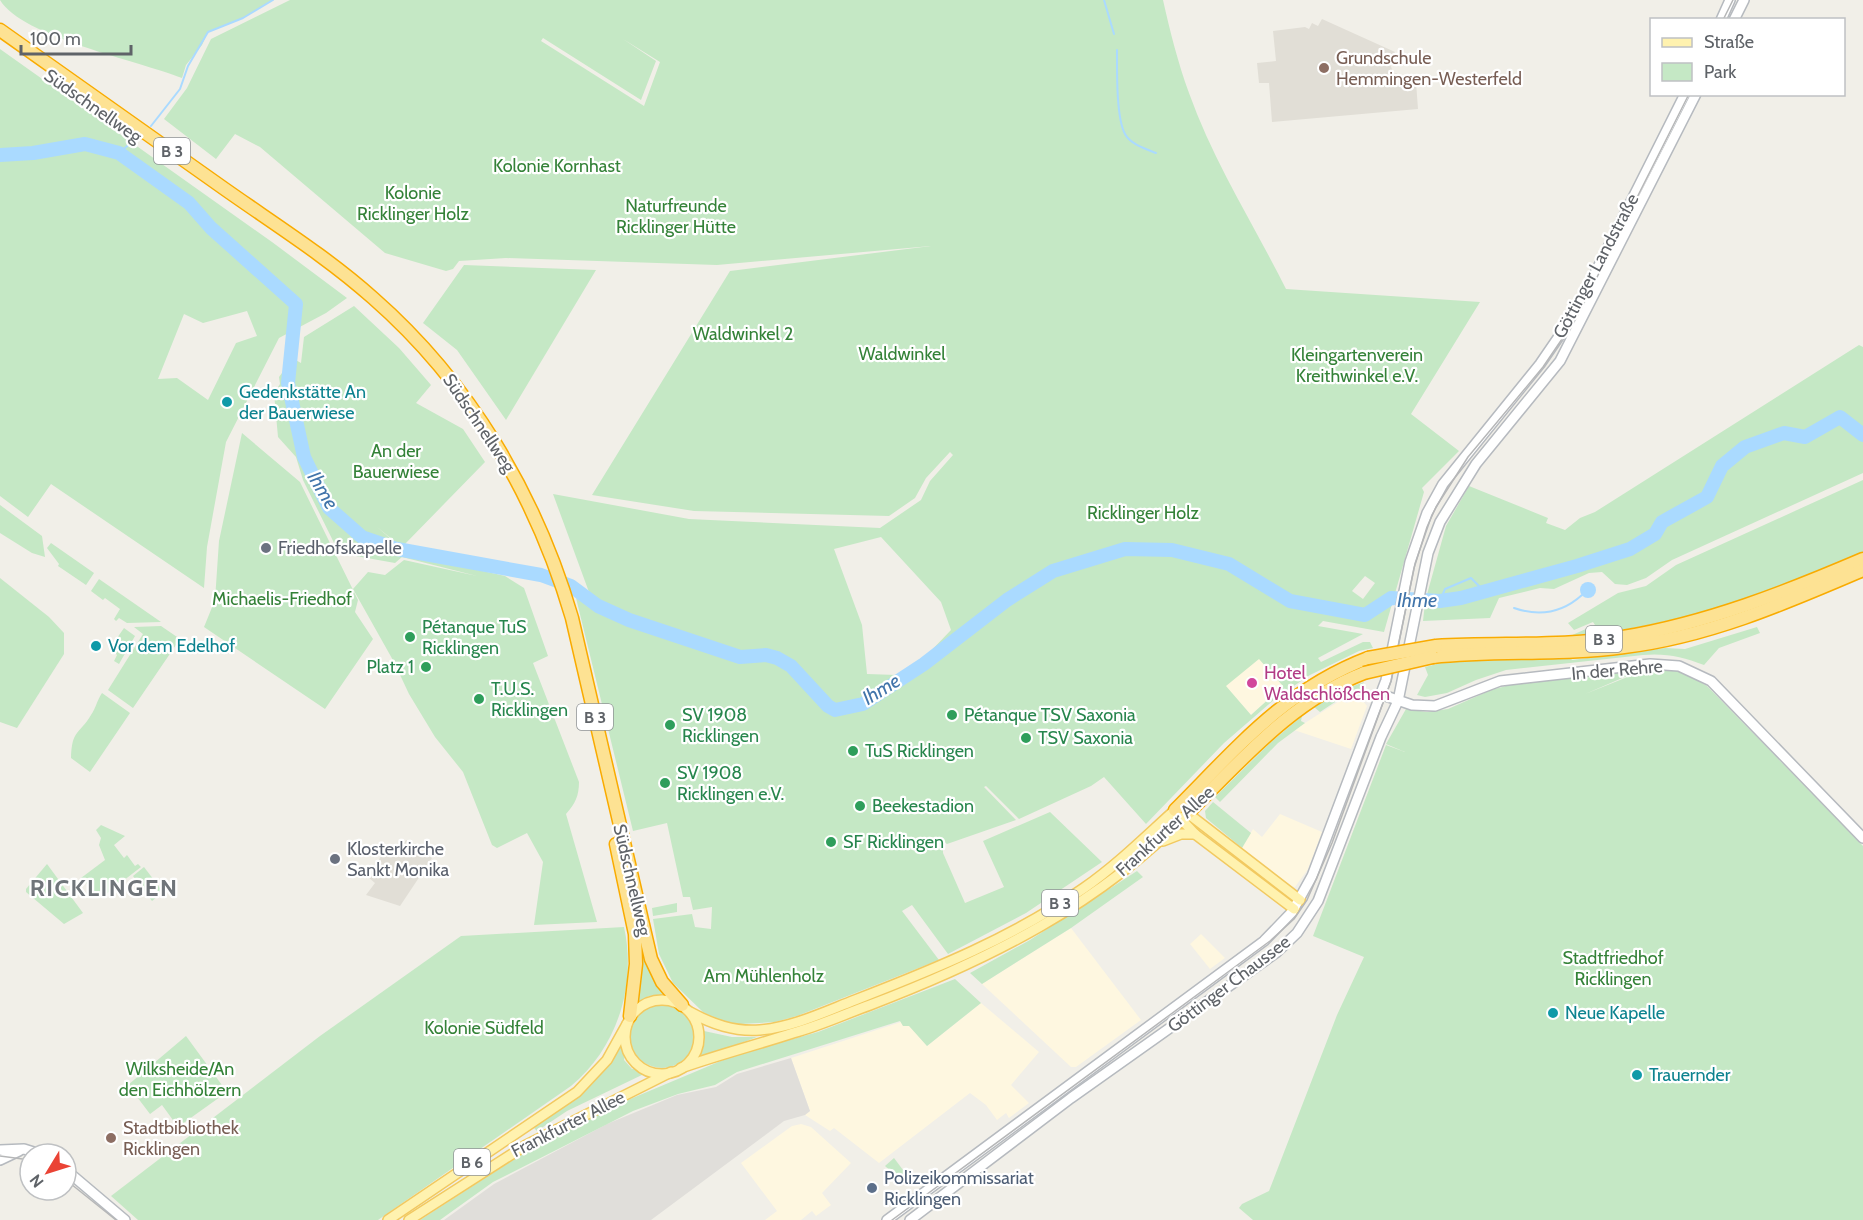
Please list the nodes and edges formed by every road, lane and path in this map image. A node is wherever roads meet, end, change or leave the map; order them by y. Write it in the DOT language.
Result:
graph roads {
  1 [pos="1730,0"];
  2 [pos="1744,0"];
  3 [pos="1722,18"];
  4 [pos="1735,18"];
  5 [pos="0,30"];
  6 [pos="0,40"];
  7 [pos="1684,96"];
  8 [pos="1695,96"];
  9 [pos="340,276"];
  10 [pos="1468,475"];
  11 [pos="1418,534"];
  12 [pos="1863,559"];
  13 [pos="1863,570"];
  14 [pos="1434,651"];
  15 [pos="1380,694"];
  16 [pos="1398,701"];
  17 [pos="1211,781"];
  18 [pos="1182,814"];
  19 [pos="1196,834"];
  20 [pos="1863,838"];
  21 [pos="1159,842"];
  22 [pos="1300,900"];
  23 [pos="1294,909"];
  24 [pos="1312,911"];
  25 [pos="640,932"];
  26 [pos="959,964"];
  27 [pos="946,970"];
  28 [pos="686,1009"];
  29 [pos="629,1020"];
  30 [pos="681,1068"];
  31 [pos="670,1072"];
  32 [pos="18,1149"];
  33 [pos="0,1150"];
  34 [pos="18,1152"];
  35 [pos="0,1160"];
  36 [pos="78,1180"];
  37 [pos="125,1220"];
  38 [pos="388,1220"];
  39 [pos="409,1220"];
  40 [pos="887,1220"];
  41 [pos="910,1220"];
  1 -- 3 [label="street"];
  2 -- 4 [label="street"];
  5 -- 9 [label="highway, Südschnellweg / B 3"];
  6 -- 9 [label="highway, Südschnellweg / B 3"];
  7 -- 11 [label="street, Göttinger Landstraße"];
  8 -- 10 [label="street, Göttinger Landstraße"];
  9 -- 25 [label="highway, Südschnellweg / B 3"];
  10 -- 16 [label="street, Göttinger Chaussee"];
  11 -- 15 [label="street, Göttinger Chaussee"];
  12 -- 14 [label="highway, B 3"];
  13 -- 14 [label="highway, B 3"];
  14 -- 17 [label="highway, Frankfurter Allee / B 3, bridge"];
  14 -- 17 [label="highway, B 3, bridge"];
  15 -- 16 [label="street, In der Rehre"];
  15 -- 22 [label="street, Göttinger Chaussee"];
  16 -- 20 [label="street, In der Rehre"];
  16 -- 24 [label="street, Göttinger Chaussee"];
  17 -- 18 [label="highway, Frankfurter Allee / B 3"];
  18 -- 19 [label="main road"];
  18 -- 21 [label="main road, Frankfurter Allee / B 3"];
  18 -- 22 [label="main road"];
  18 -- 26 [label="main road, Frankfurter Allee / B 3"];
  19 -- 21 [label="main road"];
  19 -- 23 [label="main road"];
  21 -- 26 [label="main road, Frankfurter Allee / B 3"];
  22 -- 23 [label="street, Göttinger Chaussee"];
  22 -- 24 [label="street"];
  23 -- 24 [label="street"];
  23 -- 40 [label="street, Göttinger Chaussee"];
  24 -- 41 [label="street, Göttinger Chaussee"];
  25 -- 28 [label="highway, Südschnellweg / B 3"];
  25 -- 29 [label="highway, Südschnellweg / B 3"];
  26 -- 27 [label="main road, B 3"];
  27 -- 28 [label="main road, B 3"];
  27 -- 30 [label="main road, B 3"];
  28 -- 29 [label="main road, B 3"];
  28 -- 30 [label="main road, B 3"];
  29 -- 31 [label="main road, B 3"];
  29 -- 38 [label="main road, Frankfurter Allee / B 6"];
  30 -- 31 [label="main road, B 3"];
  31 -- 39 [label="main road, Frankfurter Allee / B 6"];
  32 -- 33 [label="street"];
  34 -- 35 [label="street"];
  36 -- 37 [label="street"];
}
